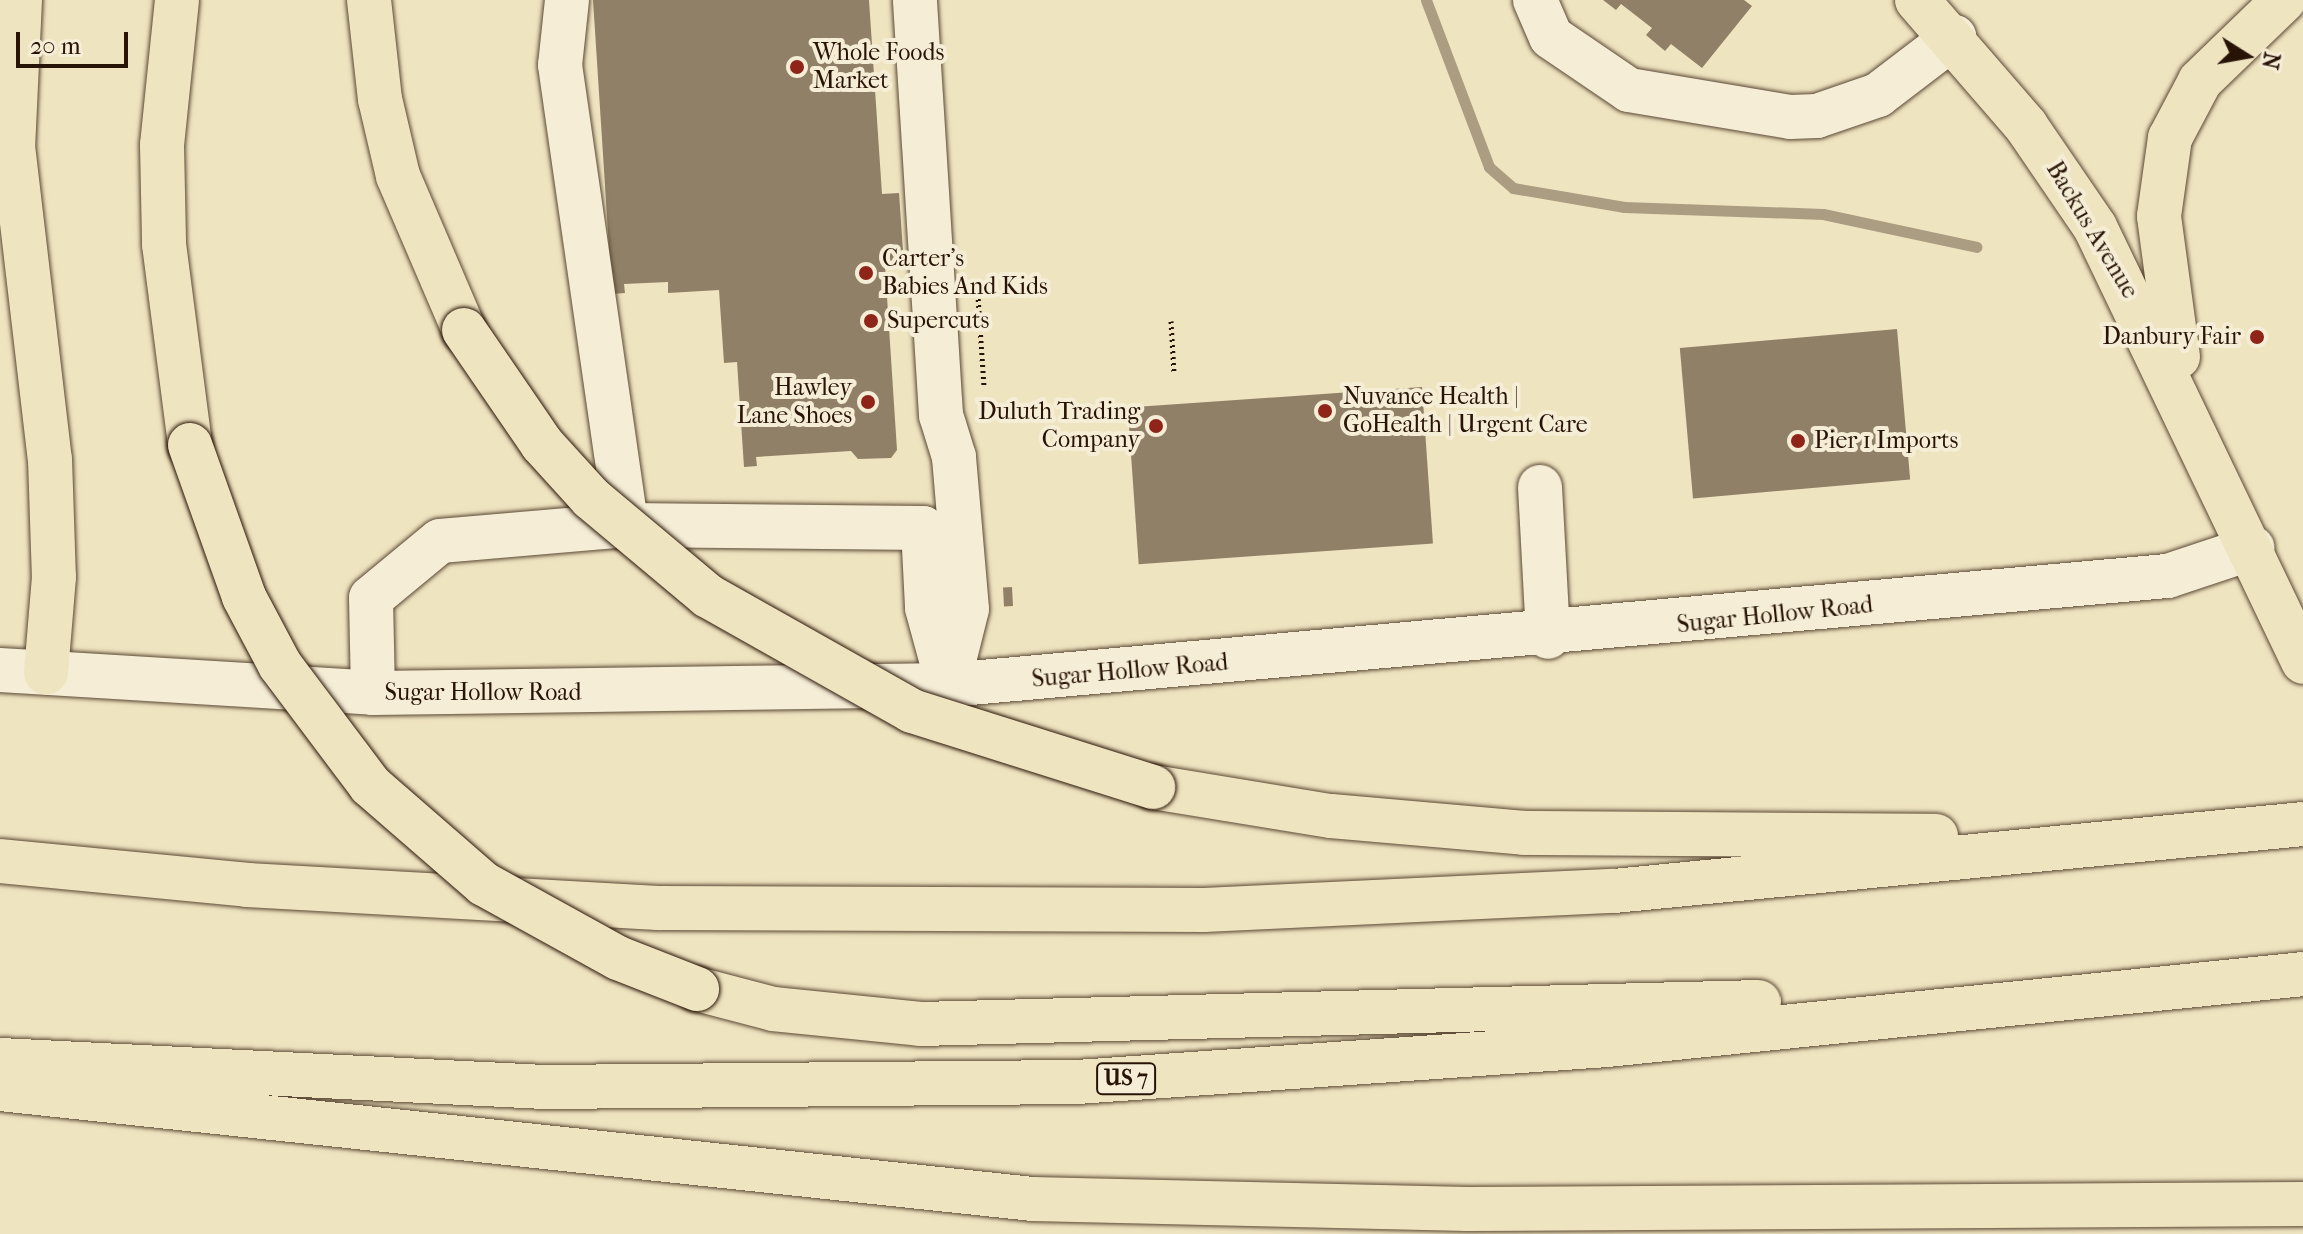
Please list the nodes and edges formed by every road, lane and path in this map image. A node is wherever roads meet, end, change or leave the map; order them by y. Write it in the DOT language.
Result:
graph roads {
  1 [pos="20,0"];
  2 [pos="177,0"];
  3 [pos="369,0"];
  4 [pos="567,0"];
  5 [pos="915,0"];
  6 [pos="1535,0"];
  7 [pos="1917,0"];
  8 [pos="2284,0"];
  9 [pos="1954,37"];
  10 [pos="977,281"];
  11 [pos="1171,321"];
  12 [pos="1174,373"];
  13 [pos="984,386"];
  14 [pos="2187,407"];
  15 [pos="1540,487"];
  16 [pos="626,525"];
  17 [pos="2252,548"];
  18 [pos="1548,637"];
  19 [pos="2303,662"];
  20 [pos="0,670"];
  21 [pos="46,673"];
  22 [pos="948,685"];
  23 [pos="373,693"];
  24 [pos="2303,824"];
  25 [pos="2203,835"];
  26 [pos="0,861"];
  27 [pos="2303,974"];
  28 [pos="2249,979"];
  29 [pos="0,1060"];
  30 [pos="0,1089"];
  31 [pos="2303,1204"];
  1 -- 21 [label="main road"];
  2 -- 28 [label="main road, bridge"];
  3 -- 25 [label="main road, bridge"];
  4 -- 16 [label="street"];
  5 -- 22 [label="street"];
  6 -- 9 [label="street"];
  7 -- 9 [label="main road, Backus Avenue"];
  8 -- 14 [label="main road"];
  9 -- 14 [label="main road, Backus Avenue"];
  10 -- 13 [label="path"];
  11 -- 12 [label="path"];
  14 -- 17 [label="main road, Backus Avenue"];
  15 -- 18 [label="street"];
  16 -- 22 [label="street"];
  16 -- 23 [label="street"];
  17 -- 18 [label="street, Sugar Hollow Road"];
  17 -- 19 [label="main road, Backus Avenue"];
  18 -- 22 [label="street, Sugar Hollow Road"];
  20 -- 21 [label="street, Sugar Hollow Road"];
  21 -- 23 [label="street, Sugar Hollow Road"];
  22 -- 23 [label="street, Sugar Hollow Road"];
  24 -- 25 [label="main road"];
  25 -- 26 [label="main road"];
  27 -- 28 [label="main road, US 7"];
  28 -- 29 [label="main road, US 7"];
  30 -- 31 [label="main road"];
}
